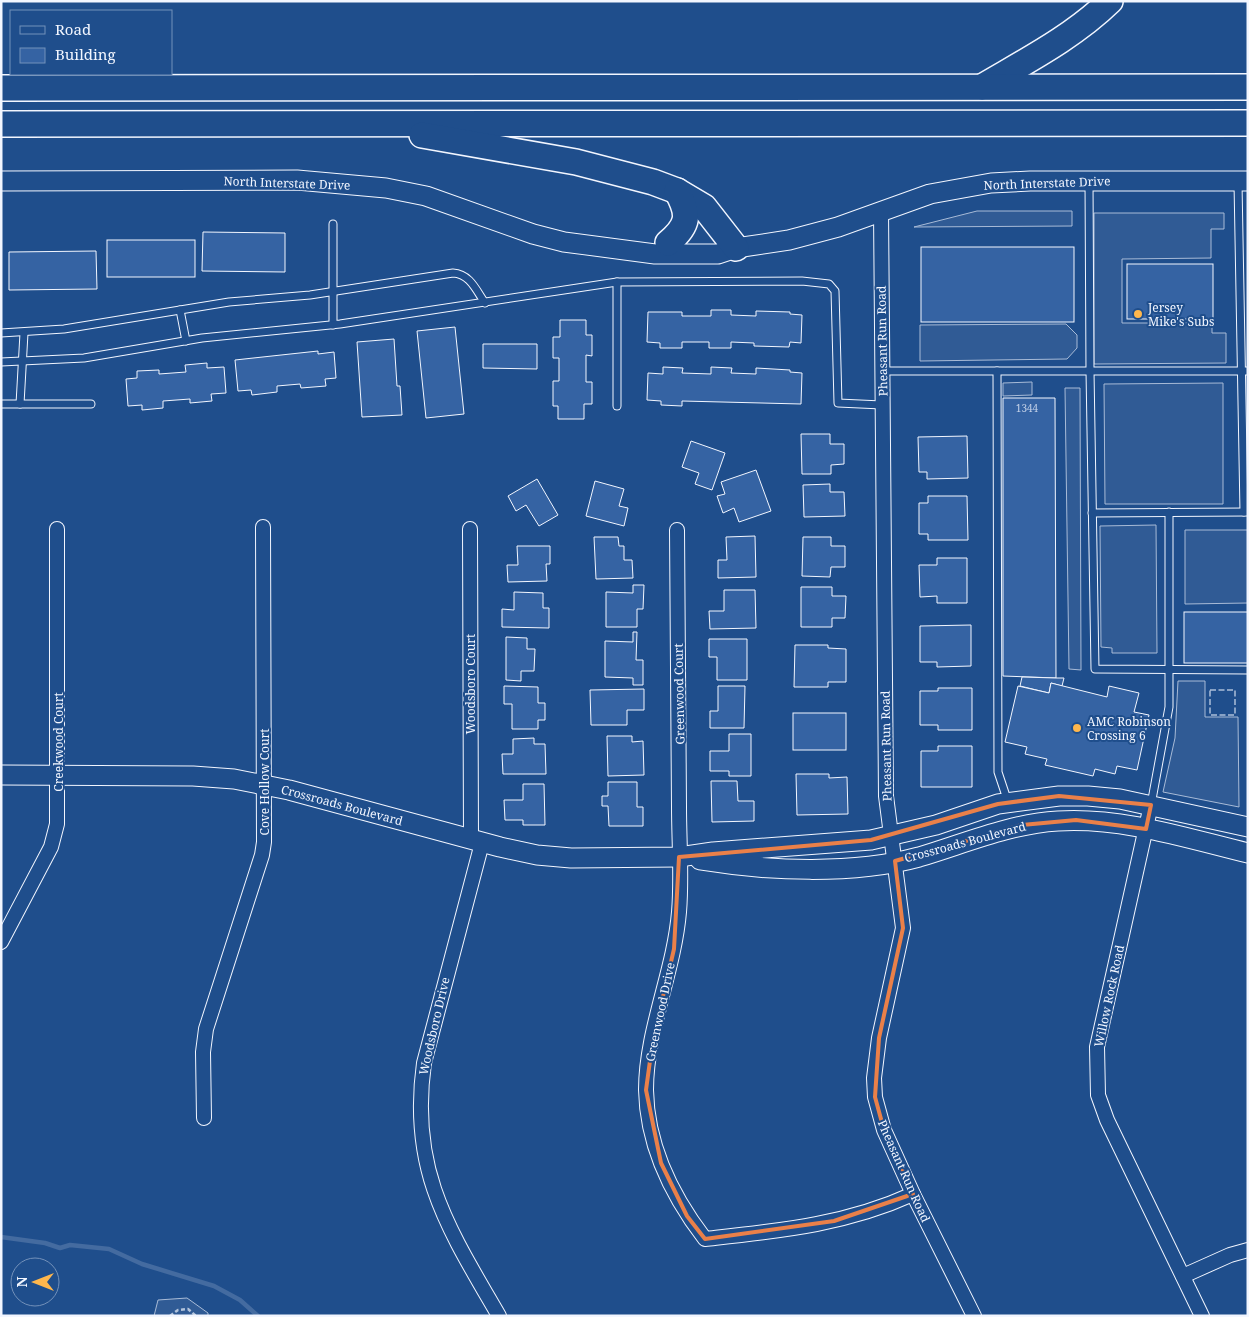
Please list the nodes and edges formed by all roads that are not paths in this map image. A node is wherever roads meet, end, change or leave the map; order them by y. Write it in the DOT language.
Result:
graph roads {
  1 [pos="1110,1"];
  2 [pos="1248,87"];
  3 [pos="1,88"];
  4 [pos="980,88"];
  5 [pos="1248,123"];
  6 [pos="1,124"];
  7 [pos="355,124"];
  8 [pos="1090,180"];
  9 [pos="1,181"];
  10 [pos="1243,181"];
  11 [pos="677,191"];
  12 [pos="881,211"];
  13 [pos="333,224"];
  14 [pos="668,243"];
  15 [pos="594,246"];
  16 [pos="736,248"];
  17 [pos="617,282"];
  18 [pos="333,292"];
  19 [pos="485,303"];
  20 [pos="180,310"];
  21 [pos="333,325"];
  22 [pos="1,333"];
  23 [pos="24,333"];
  24 [pos="186,341"];
  25 [pos="1,362"];
  26 [pos="24,362"];
  27 [pos="882,371"];
  28 [pos="997,371"];
  29 [pos="1090,371"];
  30 [pos="1245,371"];
  31 [pos="1,404"];
  32 [pos="20,404"];
  33 [pos="91,404"];
  34 [pos="882,405"];
  35 [pos="617,406"];
  36 [pos="1092,512"];
  37 [pos="1169,512"];
  38 [pos="1246,512"];
  39 [pos="263,527"];
  40 [pos="57,529"];
  41 [pos="470,529"];
  42 [pos="677,530"];
  43 [pos="1170,670"];
  44 [pos="1248,670"];
  45 [pos="1,775"];
  46 [pos="58,776"];
  47 [pos="265,785"];
  48 [pos="1008,803"];
  49 [pos="1151,805"];
  50 [pos="1248,827"];
  51 [pos="1146,829"];
  52 [pos="891,836"];
  53 [pos="476,841"];
  54 [pos="1248,853"];
  55 [pos="680,857"];
  56 [pos="895,861"];
  57 [pos="1,942"];
  58 [pos="204,1118"];
  59 [pos="913,1194"];
  60 [pos="1248,1250"];
  61 [pos="1183,1276"];
  62 [pos="499,1316"];
  63 [pos="974,1316"];
  64 [pos="1202,1316"];
  1 -- 4 [label="highway"];
  2 -- 4 [label="highway"];
  3 -- 4 [label="highway"];
  5 -- 7 [label="highway"];
  6 -- 7 [label="highway"];
  7 -- 11 [label="highway"];
  8 -- 10 [label="street, North Interstate Drive"];
  8 -- 12 [label="street, North Interstate Drive"];
  8 -- 29 [label="lane"];
  9 -- 15 [label="street, North Interstate Drive"];
  10 -- 30 [label="lane"];
  11 -- 14 [label="highway"];
  11 -- 16 [label="highway"];
  12 -- 16 [label="street, North Interstate Drive"];
  12 -- 27 [label="street, Pheasant Run Road"];
  13 -- 18 [label="lane"];
  14 -- 15 [label="street, North Interstate Drive"];
  14 -- 16 [label="street, North Interstate Drive"];
  15 -- 16 [label="street, North Interstate Drive"];
  17 -- 19 [label="lane"];
  17 -- 34 [label="lane"];
  17 -- 35 [label="lane"];
  18 -- 19 [label="lane"];
  18 -- 20 [label="lane"];
  18 -- 21 [label="lane"];
  19 -- 21 [label="lane"];
  20 -- 23 [label="lane"];
  20 -- 24 [label="lane"];
  21 -- 24 [label="lane"];
  22 -- 23 [label="lane"];
  23 -- 26 [label="lane"];
  24 -- 26 [label="lane"];
  25 -- 26 [label="lane"];
  26 -- 32 [label="lane"];
  27 -- 28 [label="lane"];
  27 -- 34 [label="street, Pheasant Run Road"];
  28 -- 29 [label="lane"];
  28 -- 48 [label="lane"];
  29 -- 30 [label="lane"];
  29 -- 36 [label="lane"];
  30 -- 38 [label="lane"];
  31 -- 32 [label="lane"];
  32 -- 33 [label="lane"];
  34 -- 52 [label="street, Pheasant Run Road"];
  36 -- 37 [label="lane"];
  36 -- 43 [label="lane"];
  37 -- 38 [label="lane"];
  37 -- 43 [label="lane"];
  39 -- 47 [label="street, Cove Hollow Court"];
  40 -- 46 [label="street, Creekwood Court"];
  41 -- 53 [label="street, Woodsboro Court"];
  42 -- 55 [label="street, Greenwood Court"];
  43 -- 44 [label="lane"];
  43 -- 49 [label="lane"];
  45 -- 46 [label="street, Crossroads Boulevard"];
  46 -- 47 [label="street, Crossroads Boulevard"];
  46 -- 57 [label="street, Creekwood Court"];
  47 -- 53 [label="street, Crossroads Boulevard"];
  47 -- 58 [label="street, Cove Hollow Court"];
  48 -- 49 [label="street, Crossroads Boulevard"];
  48 -- 52 [label="street, Crossroads Boulevard"];
  49 -- 50 [label="street, Crossroads Boulevard"];
  49 -- 51 [label="street, Willow Rock Road"];
  51 -- 54 [label="street, Crossroads Boulevard"];
  51 -- 56 [label="street, Crossroads Boulevard"];
  51 -- 61 [label="street, Willow Rock Road"];
  52 -- 55 [label="street, Crossroads Boulevard"];
  52 -- 56 [label="street, Pheasant Run Road"];
  53 -- 55 [label="street, Crossroads Boulevard"];
  53 -- 62 [label="street, Woodsboro Drive"];
  55 -- 56 [label="street, Crossroads Boulevard"];
  55 -- 59 [label="street, Greenwood Drive"];
  56 -- 59 [label="street, Pheasant Run Road"];
  59 -- 63 [label="street, Pheasant Run Road"];
  60 -- 61 [label="street"];
  61 -- 64 [label="street, Willow Rock Road"];
}
